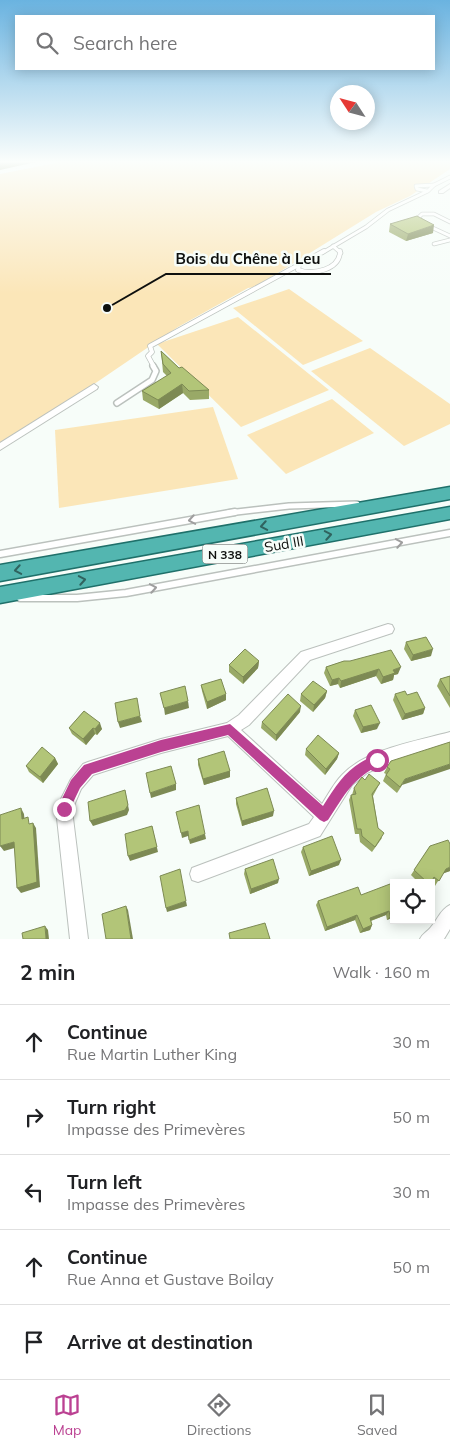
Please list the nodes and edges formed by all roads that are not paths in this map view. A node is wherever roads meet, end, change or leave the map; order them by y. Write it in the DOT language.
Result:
graph roads {
  1 [pos="397,206"];
  2 [pos="450,222"];
  3 [pos="450,236"];
  4 [pos="450,240"];
  5 [pos="434,244"];
  6 [pos="333,246"];
  7 [pos="298,265"];
  8 [pos="94,387"];
  9 [pos="117,404"];
  10 [pos="0,447"];
  11 [pos="450,493"];
  12 [pos="398,502"];
  13 [pos="450,513"];
  14 [pos="450,533"];
  15 [pos="0,554"];
  16 [pos="0,573"];
  17 [pos="0,597"];
  18 [pos="388,629"];
  19 [pos="230,729"];
  20 [pos="450,739"];
  21 [pos="324,816"];
  22 [pos="198,874"];
  23 [pos="450,914"];
  24 [pos="79,939"];
  25 [pos="429,939"];
  1 -- 6 [label="lane"];
  2 -- 3 [label="lane"];
  4 -- 5 [label="lane"];
  6 -- 7 [label="lane"];
  6 -- 7 [label="lane"];
  7 -- 9 [label="lane"];
  8 -- 10 [label="street"];
  11 -- 12 [label="highway, Sud III / N 338"];
  12 -- 15 [label="lane, one-way"];
  12 -- 16 [label="highway, Sud III / N 338, one-way"];
  17 -- 13 [label="highway, Sud III / N 338, one-way"];
  17 -- 14 [label="lane, one-way"];
  18 -- 19 [label="street"];
  19 -- 21 [label="street"];
  19 -- 24 [label="street"];
  20 -- 21 [label="street"];
  21 -- 22 [label="street"];
  23 -- 25 [label="street"];
}
